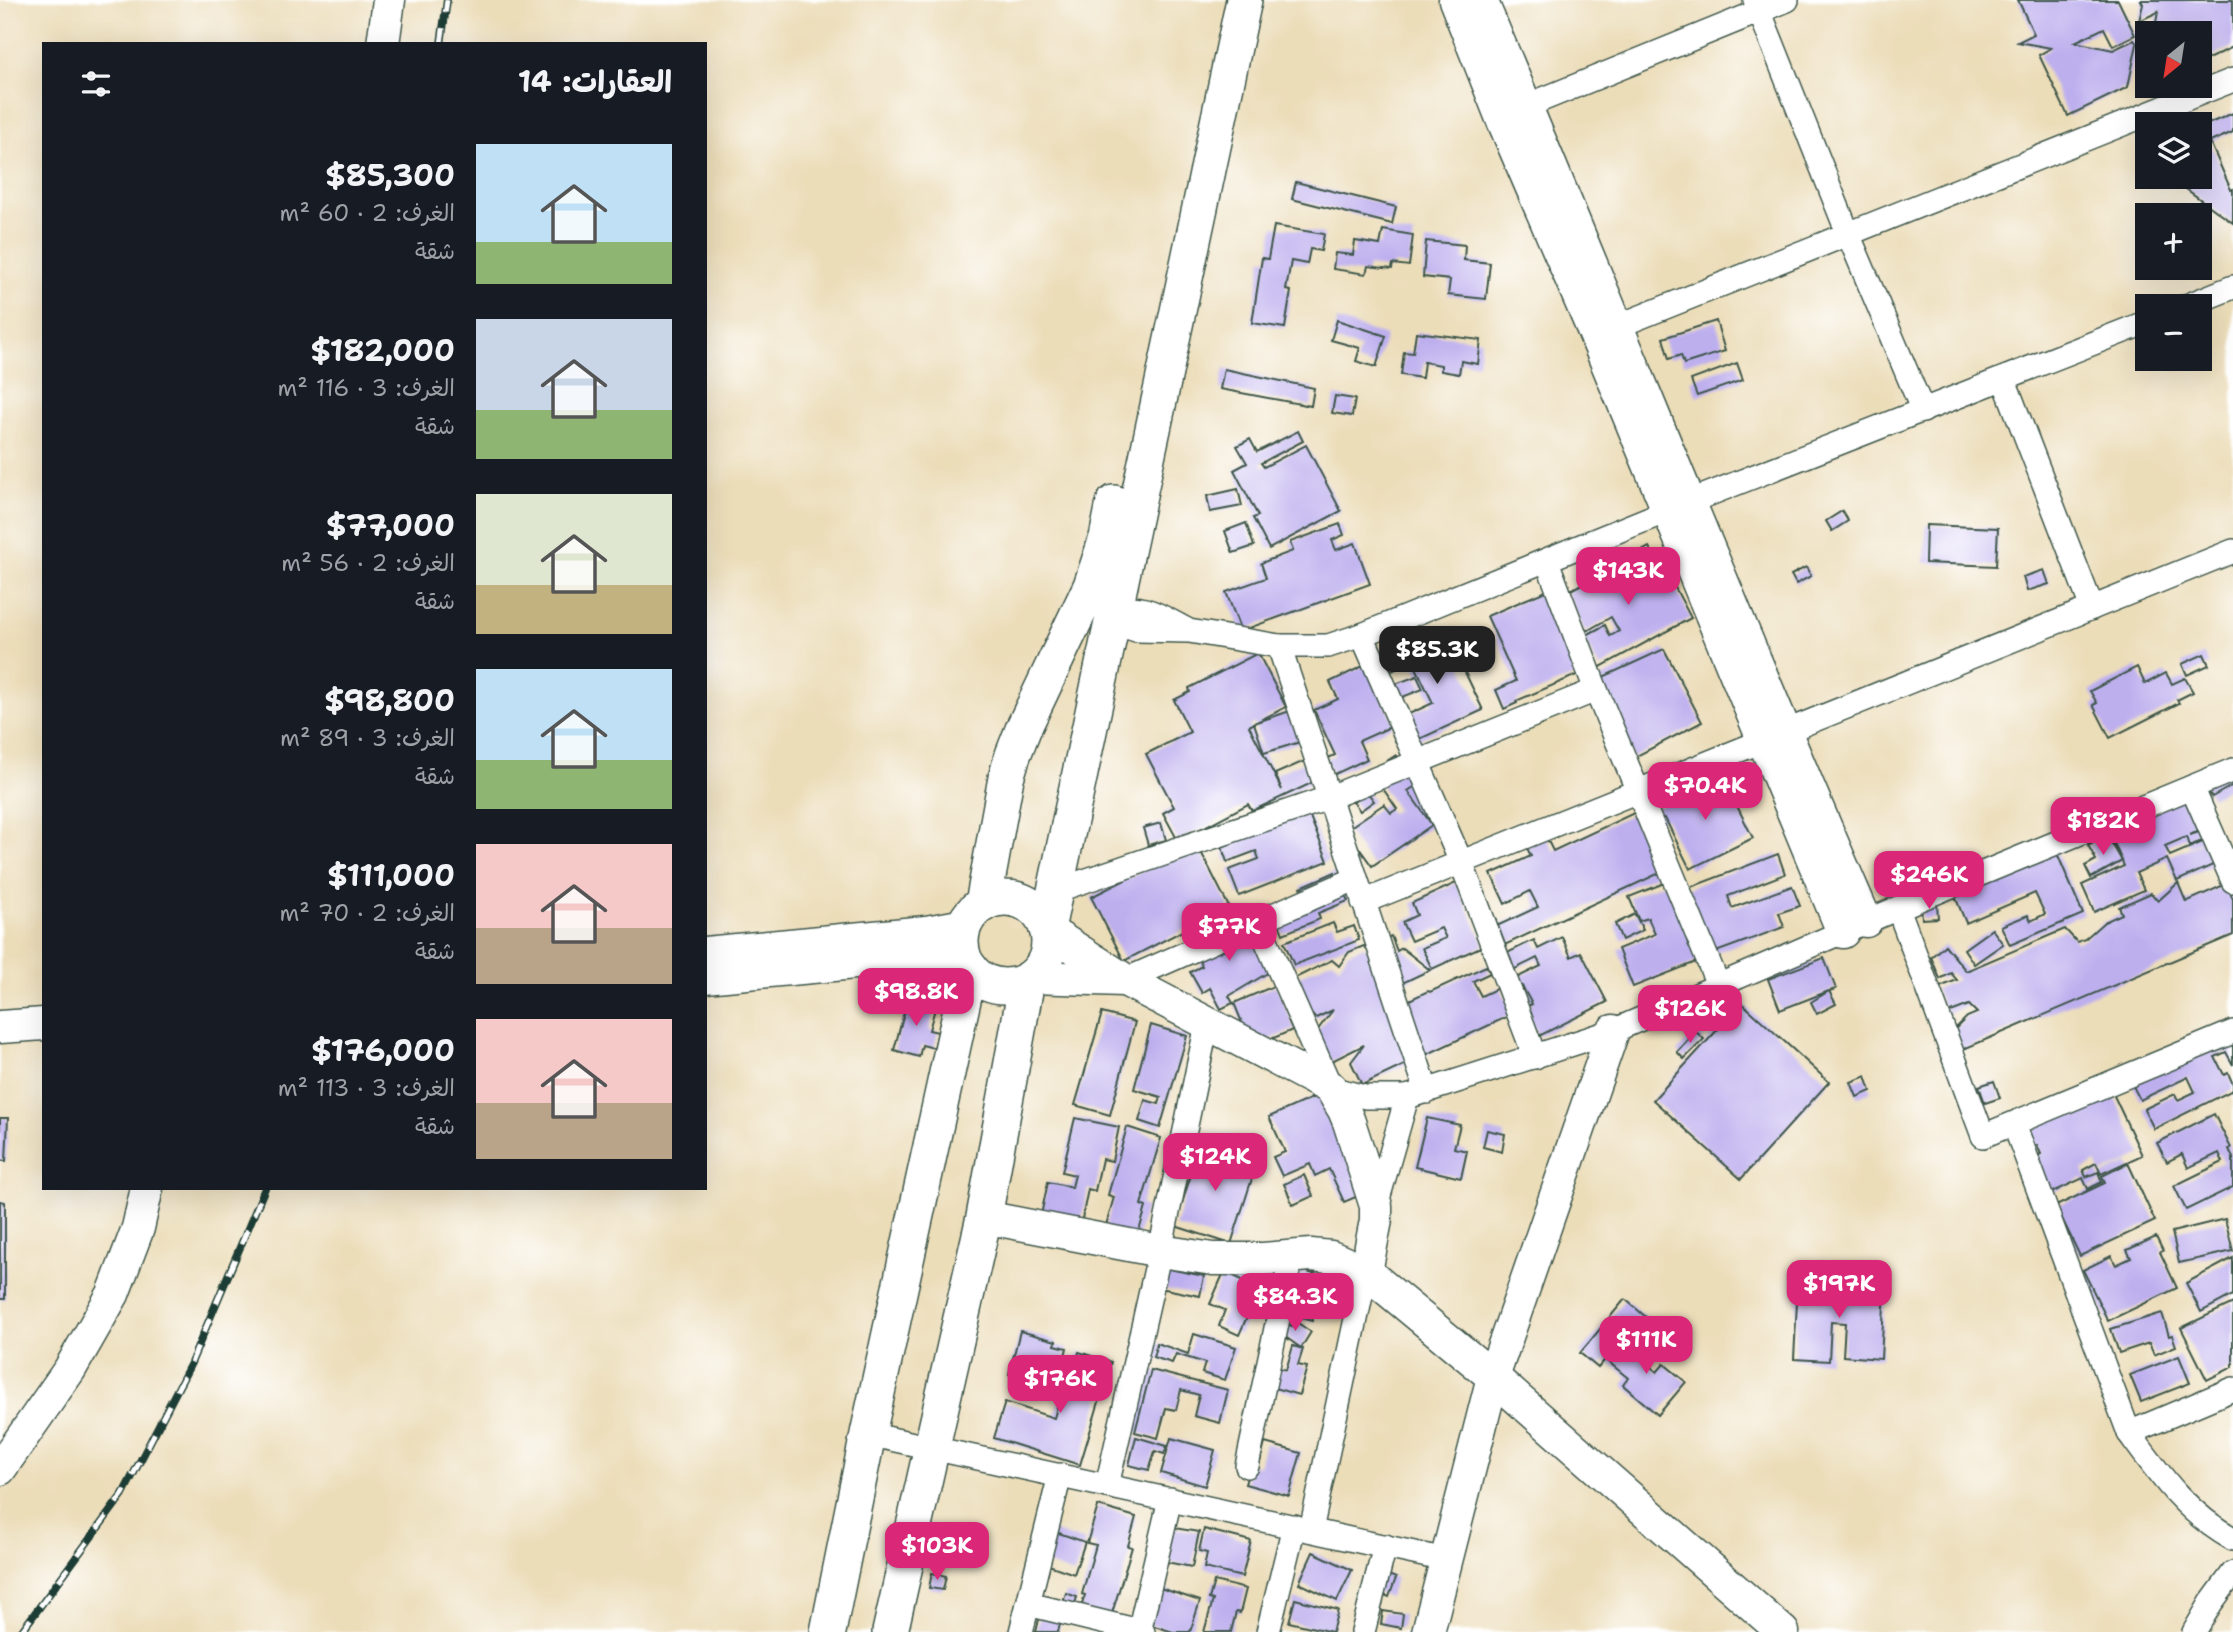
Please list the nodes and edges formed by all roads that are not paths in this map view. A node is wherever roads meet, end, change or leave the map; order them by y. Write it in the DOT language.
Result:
graph roads {
  1 [pos="389,0"];
  2 [pos="1220,0"];
  3 [pos="1244,0"];
  4 [pos="1455,0"];
  5 [pos="1481,0"];
  6 [pos="1787,0"];
  7 [pos="1758,5"];
  8 [pos="383,42"];
  9 [pos="2233,80"];
  10 [pos="1513,111"];
  11 [pos="1849,236"];
  12 [pos="2231,292"];
  13 [pos="2212,298"];
  14 [pos="1618,326"];
  15 [pos="2135,327"];
  16 [pos="2004,380"];
  17 [pos="1923,411"];
  18 [pos="1678,506"];
  19 [pos="2233,551"];
  20 [pos="1547,561"];
  21 [pos="2092,607"];
  22 [pos="1098,611"];
  23 [pos="1362,635"];
  24 [pos="1279,646"];
  25 [pos="1596,690"];
  26 [pos="1773,736"];
  27 [pos="1418,763"];
  28 [pos="2233,769"];
  29 [pos="2192,787"];
  30 [pos="1637,791"];
  31 [pos="1328,798"];
  32 [pos="1461,862"];
  33 [pos="1355,879"];
  34 [pos="2233,881"];
  35 [pos="1055,891"];
  36 [pos="1363,902"];
  37 [pos="1898,908"];
  38 [pos="974,915"];
  39 [pos="1258,922"];
  40 [pos="1854,927"];
  41 [pos="1047,929"];
  42 [pos="707,953"];
  43 [pos="969,966"];
  44 [pos="707,977"];
  45 [pos="1029,978"];
  46 [pos="1125,980"];
  47 [pos="1719,987"];
  48 [pos="42,1024"];
  49 [pos="1207,1024"];
  50 [pos="0,1027"];
  51 [pos="1613,1031"];
  52 [pos="2233,1032"];
  53 [pos="1535,1057"];
  54 [pos="1331,1088"];
  55 [pos="1417,1095"];
  56 [pos="2014,1124"];
  57 [pos="147,1190"];
  58 [pos="1376,1206"];
  59 [pos="984,1217"];
  60 [pos="1160,1251"];
  61 [pos="1291,1257"];
  62 [pos="1366,1272"];
  63 [pos="1493,1377"];
  64 [pos="2233,1389"];
  65 [pos="2129,1433"];
  66 [pos="868,1434"];
  67 [pos="932,1446"];
  68 [pos="1247,1466"];
  69 [pos="0,1469"];
  70 [pos="1060,1475"];
  71 [pos="1107,1486"];
  72 [pos="1170,1499"];
  73 [pos="1303,1528"];
  74 [pos="2233,1539"];
  75 [pos="1385,1546"];
  76 [pos="1447,1560"];
  77 [pos="2233,1573"];
  78 [pos="1028,1604"];
  79 [pos="828,1632"];
  80 [pos="890,1632"];
  81 [pos="1021,1632"];
  82 [pos="1141,1632"];
  83 [pos="1268,1632"];
  84 [pos="1363,1632"];
  85 [pos="1428,1632"];
  86 [pos="1783,1632"];
  87 [pos="2194,1632"];
  1 -- 8 [label="street"];
  2 -- 22 [label="main road"];
  3 -- 22 [label="main road"];
  4 -- 10 [label="street"];
  5 -- 10 [label="street"];
  6 -- 7 [label="street"];
  7 -- 10 [label="street"];
  7 -- 11 [label="street"];
  9 -- 11 [label="street"];
  10 -- 14 [label="street"];
  10 -- 18 [label="street"];
  11 -- 14 [label="street"];
  11 -- 17 [label="street"];
  12 -- 13 [label="street"];
  14 -- 18 [label="street"];
  15 -- 16 [label="street"];
  16 -- 17 [label="street"];
  16 -- 21 [label="street"];
  17 -- 18 [label="street"];
  18 -- 20 [label="street"];
  18 -- 26 [label="street"];
  19 -- 21 [label="street"];
  20 -- 23 [label="street"];
  20 -- 25 [label="street"];
  21 -- 26 [label="street"];
  22 -- 24 [label="street"];
  22 -- 35 [label="main road"];
  22 -- 38 [label="main road"];
  23 -- 24 [label="street"];
  23 -- 27 [label="street"];
  24 -- 31 [label="street"];
  25 -- 27 [label="street"];
  25 -- 30 [label="street"];
  26 -- 30 [label="street"];
  26 -- 40 [label="street"];
  27 -- 31 [label="street"];
  27 -- 32 [label="street"];
  28 -- 29 [label="street"];
  29 -- 34 [label="street"];
  29 -- 37 [label="street"];
  30 -- 32 [label="street"];
  30 -- 47 [label="street"];
  31 -- 33 [label="street"];
  31 -- 35 [label="street"];
  32 -- 36 [label="street"];
  32 -- 53 [label="street"];
  33 -- 36 [label="street"];
  33 -- 39 [label="street"];
  35 -- 41 [label="main road"];
  36 -- 55 [label="street"];
  37 -- 40 [label="street"];
  37 -- 56 [label="street"];
  38 -- 41 [label="main road"];
  38 -- 42 [label="street"];
  38 -- 43 [label="main road"];
  39 -- 46 [label="street"];
  39 -- 54 [label="street"];
  40 -- 47 [label="street"];
  41 -- 45 [label="main road"];
  41 -- 46 [label="street"];
  43 -- 44 [label="street"];
  43 -- 45 [label="main road"];
  43 -- 66 [label="main road"];
  45 -- 46 [label="street"];
  45 -- 59 [label="main road"];
  46 -- 49 [label="street"];
  47 -- 51 [label="street"];
  48 -- 50 [label="street"];
  49 -- 54 [label="street"];
  49 -- 60 [label="street"];
  51 -- 53 [label="street"];
  51 -- 63 [label="street"];
  52 -- 56 [label="street"];
  53 -- 55 [label="street"];
  54 -- 55 [label="street"];
  54 -- 58 [label="street"];
  55 -- 58 [label="street"];
  56 -- 65 [label="street"];
  57 -- 69 [label="street"];
  58 -- 62 [label="street"];
  59 -- 60 [label="street"];
  59 -- 67 [label="main road"];
  60 -- 61 [label="street"];
  60 -- 71 [label="street"];
  61 -- 62 [label="street"];
  61 -- 68 [label="street"];
  62 -- 63 [label="street"];
  62 -- 73 [label="street"];
  63 -- 76 [label="street"];
  63 -- 86 [label="street"];
  64 -- 65 [label="street"];
  65 -- 74 [label="street"];
  66 -- 67 [label="street"];
  66 -- 79 [label="main road"];
  67 -- 70 [label="street"];
  67 -- 80 [label="main road"];
  70 -- 71 [label="street"];
  70 -- 78 [label="street"];
  71 -- 72 [label="street"];
  72 -- 73 [label="street"];
  72 -- 82 [label="street"];
  73 -- 75 [label="street"];
  73 -- 83 [label="street"];
  75 -- 76 [label="street"];
  75 -- 84 [label="street"];
  76 -- 85 [label="street"];
  77 -- 87 [label="street"];
  78 -- 81 [label="street"];
  78 -- 82 [label="street"];
}
